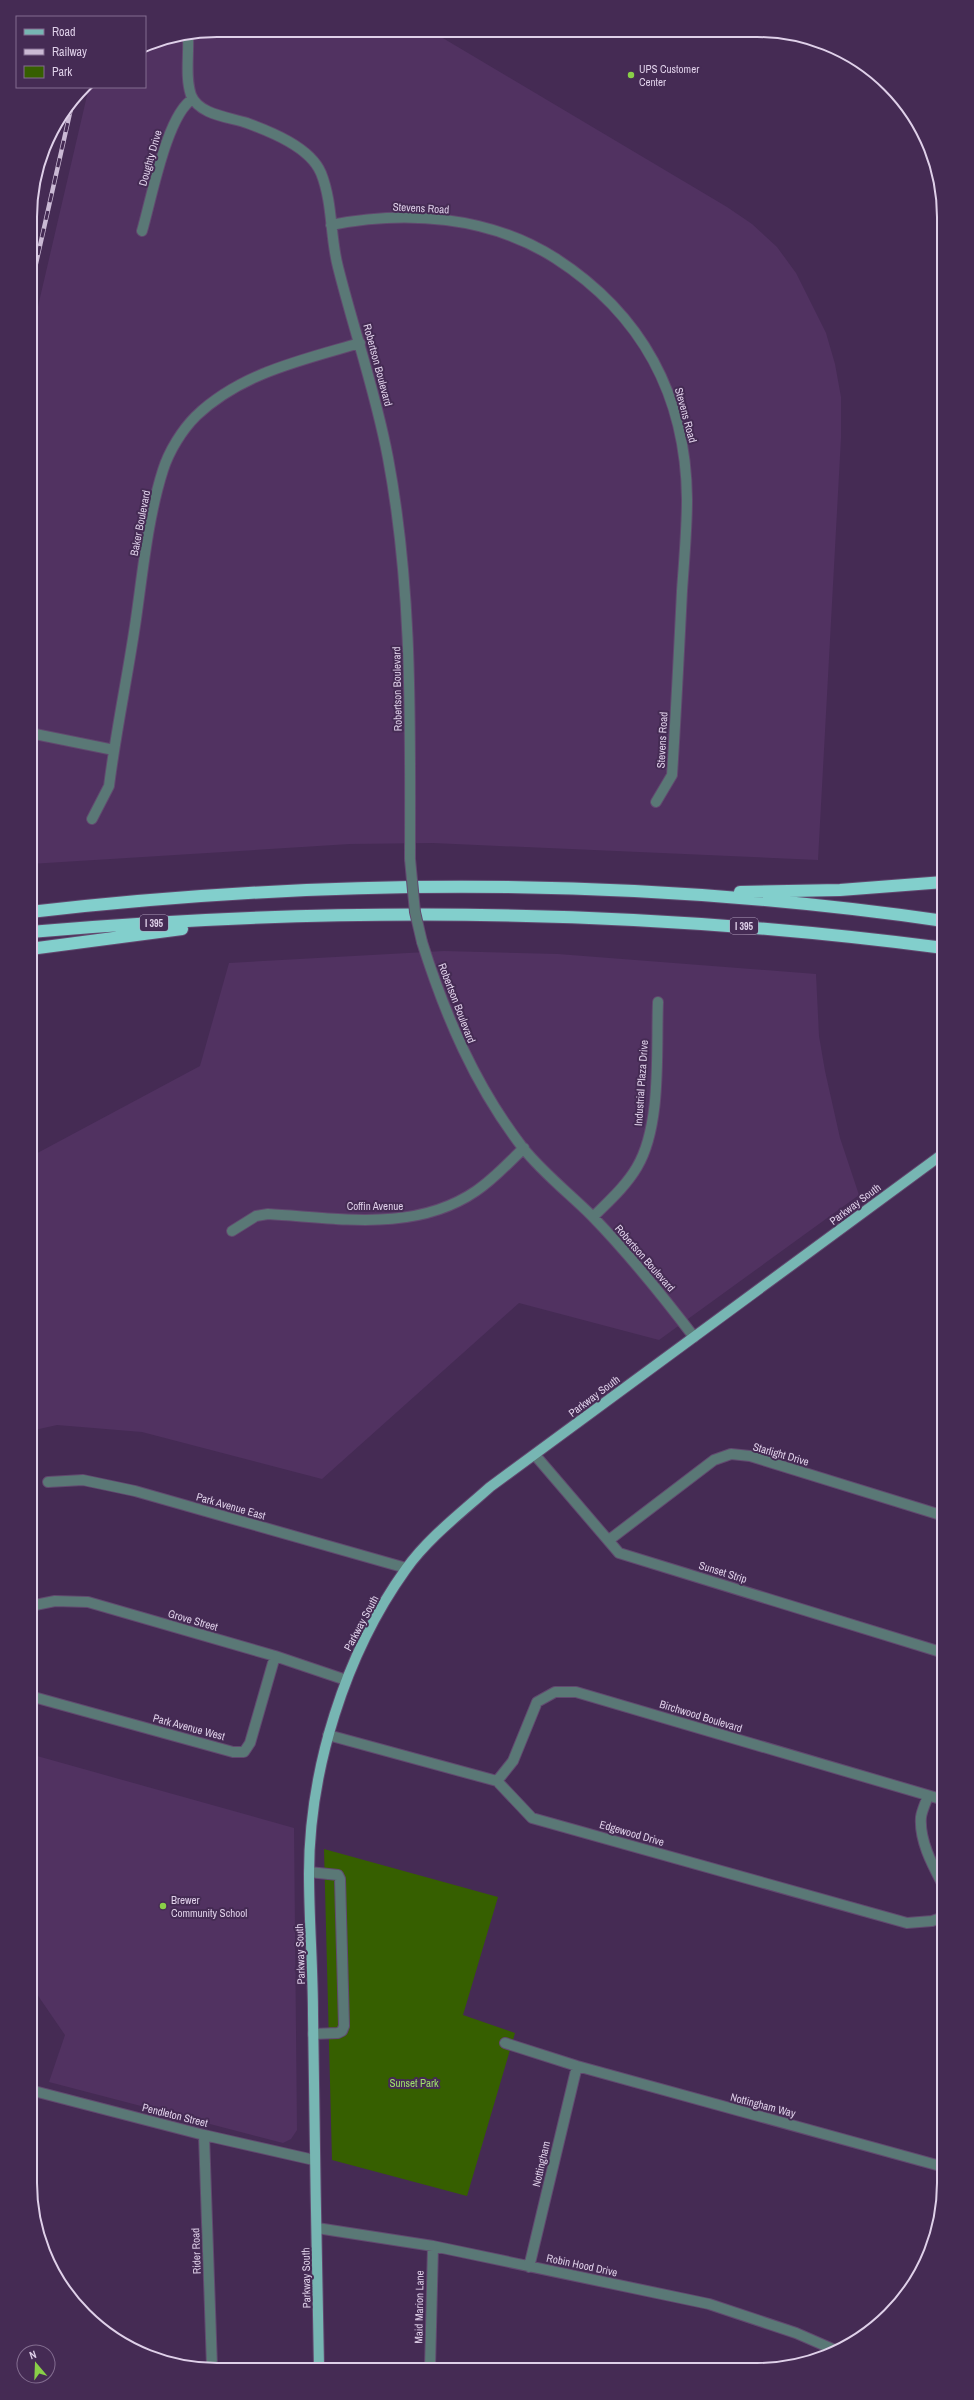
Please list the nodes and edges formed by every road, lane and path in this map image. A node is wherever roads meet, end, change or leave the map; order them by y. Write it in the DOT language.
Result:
graph roads {
  1 [pos="188,40"];
  2 [pos="193,99"];
  3 [pos="331,225"];
  4 [pos="142,231"];
  5 [pos="360,343"];
  6 [pos="37,735"];
  7 [pos="114,750"];
  8 [pos="656,802"];
  9 [pos="92,819"];
  10 [pos="937,882"];
  11 [pos="613,891"];
  12 [pos="109,904"];
  13 [pos="37,905"];
  14 [pos="37,911"];
  15 [pos="278,916"];
  16 [pos="937,920"];
  17 [pos="37,932"];
  18 [pos="37,947"];
  19 [pos="937,947"];
  20 [pos="658,1002"];
  21 [pos="524,1148"];
  22 [pos="937,1159"];
  23 [pos="593,1217"];
  24 [pos="232,1231"];
  25 [pos="694,1337"];
  26 [pos="534,1455"];
  27 [pos="48,1482"];
  28 [pos="937,1514"];
  29 [pos="609,1540"];
  30 [pos="406,1568"];
  31 [pos="37,1605"];
  32 [pos="937,1651"];
  33 [pos="275,1656"];
  34 [pos="346,1680"];
  35 [pos="37,1698"];
  36 [pos="328,1735"];
  37 [pos="497,1781"];
  38 [pos="928,1796"];
  39 [pos="937,1798"];
  40 [pos="309,1872"];
  41 [pos="937,1874"];
  42 [pos="937,1919"];
  43 [pos="313,2034"];
  44 [pos="505,2043"];
  45 [pos="576,2066"];
  46 [pos="37,2092"];
  47 [pos="204,2134"];
  48 [pos="314,2160"];
  49 [pos="937,2165"];
  50 [pos="317,2228"];
  51 [pos="433,2246"];
  52 [pos="529,2267"];
  53 [pos="829,2348"];
  54 [pos="212,2363"];
  55 [pos="320,2363"];
  56 [pos="430,2363"];
  1 -- 2 [label="street"];
  2 -- 3 [label="street, Robertson Boulevard"];
  2 -- 4 [label="street, Doughty Drive"];
  3 -- 5 [label="street, Robertson Boulevard"];
  3 -- 8 [label="street, Stevens Road"];
  5 -- 7 [label="street, Baker Boulevard"];
  5 -- 21 [label="street, Robertson Boulevard, bridge"];
  6 -- 7 [label="street"];
  7 -- 9 [label="street, Baker Boulevard"];
  10 -- 11 [label="highway"];
  11 -- 12 [label="highway, I 395"];
  11 -- 16 [label="highway, I 395"];
  12 -- 13 [label="highway"];
  12 -- 14 [label="highway, I 395"];
  15 -- 17 [label="highway, I 395"];
  15 -- 18 [label="highway"];
  15 -- 19 [label="highway, I 395"];
  20 -- 23 [label="street, Industrial Plaza Drive"];
  21 -- 23 [label="street, Robertson Boulevard"];
  21 -- 24 [label="street, Coffin Avenue"];
  22 -- 25 [label="main road, Parkway South"];
  23 -- 25 [label="street, Robertson Boulevard"];
  25 -- 26 [label="main road, Parkway South"];
  26 -- 29 [label="street, Sunset Strip"];
  26 -- 30 [label="main road, Parkway South"];
  27 -- 30 [label="street, Park Avenue East"];
  28 -- 29 [label="street, Starlight Drive"];
  29 -- 32 [label="street, Sunset Strip"];
  30 -- 34 [label="main road, Parkway South"];
  31 -- 33 [label="street, Grove Street"];
  33 -- 34 [label="street, Grove Street"];
  33 -- 35 [label="street, Park Avenue West"];
  34 -- 36 [label="main road, Parkway South"];
  36 -- 37 [label="street"];
  36 -- 40 [label="main road, Parkway South"];
  37 -- 38 [label="street, Birchwood Boulevard"];
  37 -- 42 [label="street, Edgewood Drive"];
  38 -- 39 [label="street, Birchwood Boulevard"];
  38 -- 41 [label="street"];
  40 -- 43 [label="main road, Parkway South"];
  40 -- 43 [label="street"];
  43 -- 48 [label="main road, Parkway South"];
  44 -- 45 [label="street, Nottingham Way"];
  45 -- 49 [label="street, Nottingham Way"];
  45 -- 52 [label="street, Nottingham"];
  46 -- 47 [label="street, Pendleton Street"];
  47 -- 48 [label="street, Pendleton Street"];
  47 -- 54 [label="street, Rider Road"];
  48 -- 50 [label="main road, Parkway South"];
  50 -- 51 [label="street, Robin Hood Drive"];
  50 -- 55 [label="main road, Parkway South"];
  51 -- 52 [label="street, Robin Hood Drive"];
  51 -- 56 [label="street, Maid Marion Lane"];
  52 -- 53 [label="street, Robin Hood Drive"];
}
